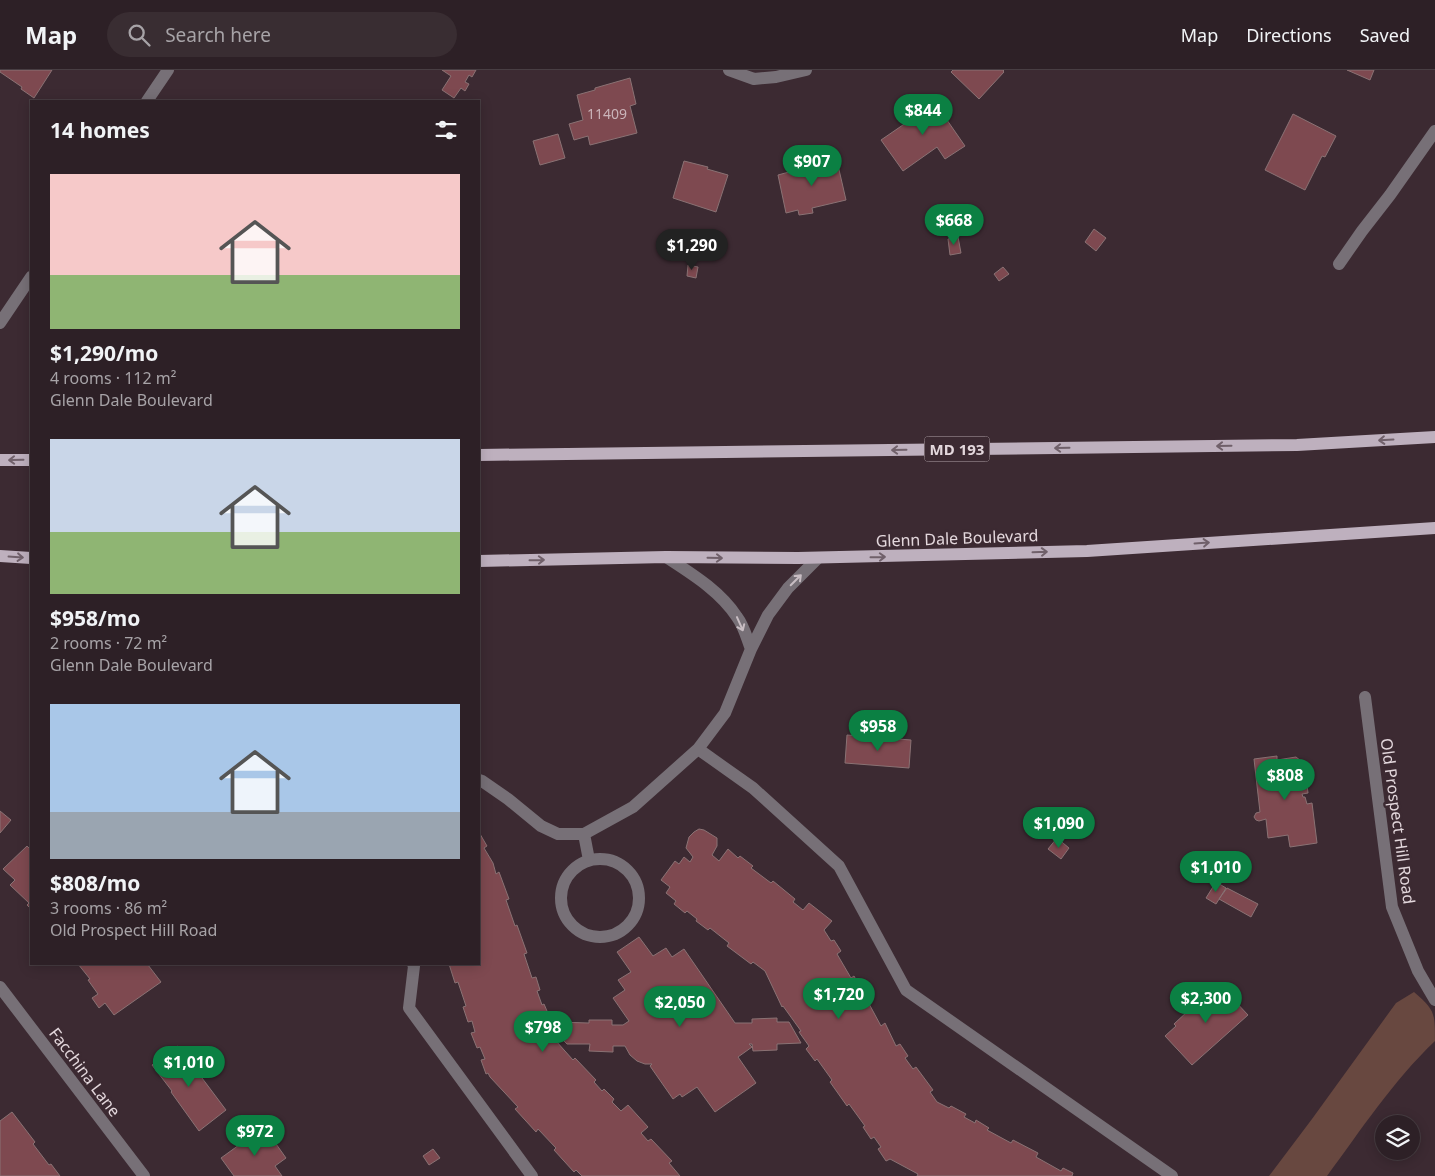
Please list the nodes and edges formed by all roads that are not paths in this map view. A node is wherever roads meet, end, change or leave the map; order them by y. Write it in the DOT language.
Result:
graph roads {
  1 [pos="168,70"];
  2 [pos="729,70"];
  3 [pos="806,70"];
  4 [pos="148,100"];
  5 [pos="1435,131"];
  6 [pos="1339,264"];
  7 [pos="30,278"];
  8 [pos="0,323"];
  9 [pos="1435,437"];
  10 [pos="480,455"];
  11 [pos="0,460"];
  12 [pos="30,460"];
  13 [pos="1435,528"];
  14 [pos="0,556"];
  15 [pos="666,557"];
  16 [pos="30,558"];
  17 [pos="818,558"];
  18 [pos="480,561"];
  19 [pos="751,649"];
  20 [pos="1365,696"];
  21 [pos="698,749"];
  22 [pos="480,780"];
  23 [pos="584,834"];
  24 [pos="589,860"];
  25 [pos="414,965"];
  26 [pos="0,987"];
  27 [pos="1435,1000"];
  28 [pos="144,1176"];
  29 [pos="532,1176"];
  30 [pos="1172,1176"];
  1 -- 4 [label="street"];
  2 -- 3 [label="street"];
  5 -- 6 [label="street"];
  7 -- 8 [label="street"];
  9 -- 10 [label="main road, MD 193, one-way"];
  12 -- 11 [label="main road, one-way"];
  17 -- 13 [label="main road, Glenn Dale Boulevard, one-way"];
  14 -- 16 [label="main road, one-way"];
  15 -- 17 [label="main road, Glenn Dale Boulevard, one-way"];
  18 -- 15 [label="main road, Glenn Dale Boulevard, one-way"];
  15 -- 19 [label="street, one-way"];
  19 -- 17 [label="street, one-way"];
  19 -- 21 [label="street"];
  20 -- 27 [label="street, Old Prospect Hill Road"];
  21 -- 23 [label="street"];
  21 -- 30 [label="street"];
  22 -- 23 [label="street"];
  23 -- 24 [label="street"];
  24 -- 24 [label="street"];
  25 -- 29 [label="street"];
  26 -- 28 [label="street, Facchina Lane"];
}
